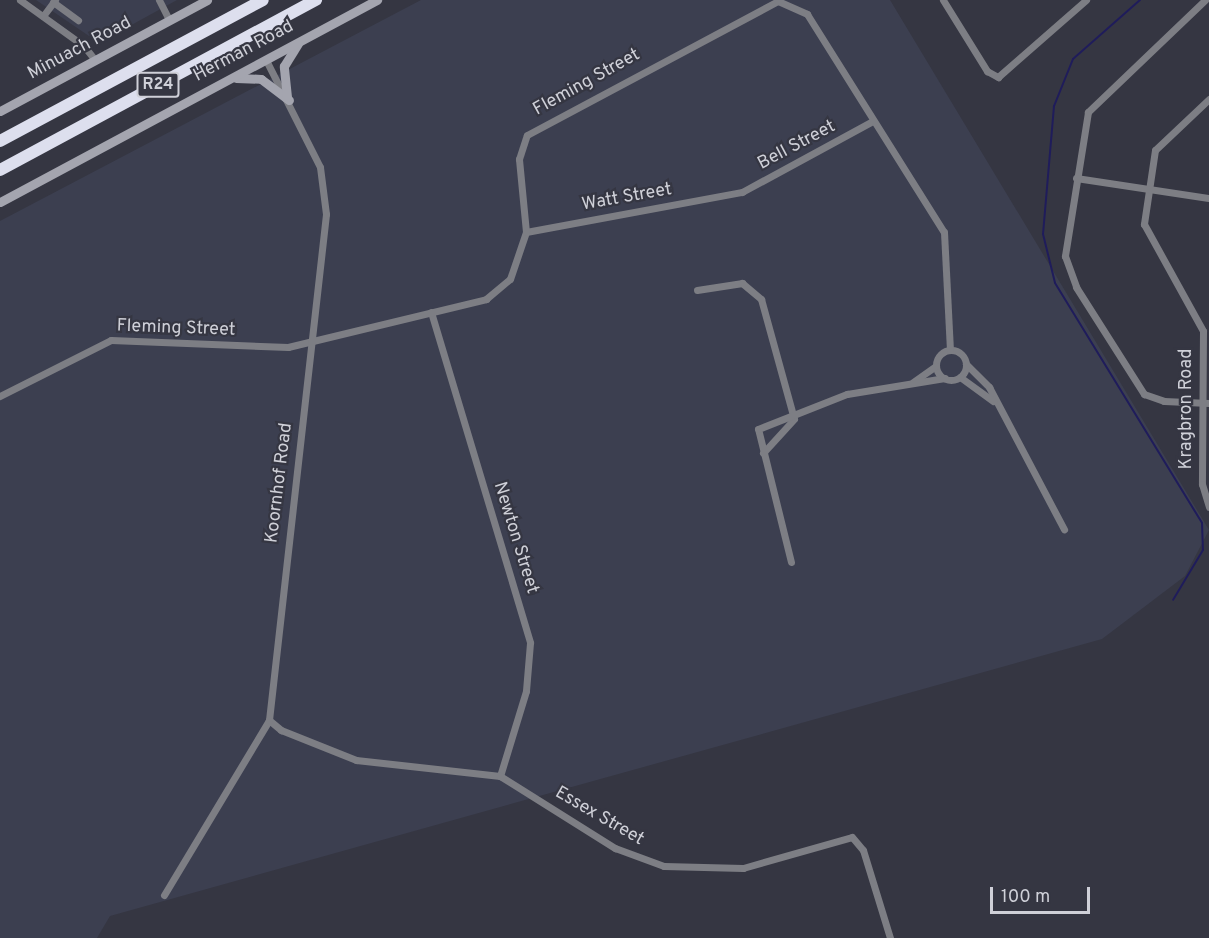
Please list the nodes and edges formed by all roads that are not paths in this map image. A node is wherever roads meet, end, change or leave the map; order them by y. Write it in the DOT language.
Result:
graph roads {
  1 [pos="20,0"];
  2 [pos="159,0"];
  3 [pos="207,0"];
  4 [pos="263,0"];
  5 [pos="316,0"];
  6 [pos="377,0"];
  7 [pos="943,0"];
  8 [pos="1086,0"];
  9 [pos="1205,0"];
  10 [pos="54,1"];
  11 [pos="43,16"];
  12 [pos="78,20"];
  13 [pos="169,20"];
  14 [pos="302,40"];
  15 [pos="95,60"];
  16 [pos="266,60"];
  17 [pos="230,79"];
  18 [pos="288,99"];
  19 [pos="1209,99"];
  20 [pos="0,110"];
  21 [pos="873,121"];
  22 [pos="0,141"];
  23 [pos="0,170"];
  24 [pos="1076,178"];
  25 [pos="1147,189"];
  26 [pos="734,194"];
  27 [pos="1209,198"];
  28 [pos="0,202"];
  29 [pos="526,232"];
  30 [pos="697,290"];
  31 [pos="431,312"];
  32 [pos="1206,331"];
  33 [pos="311,342"];
  34 [pos="950,350"];
  35 [pos="966,364"];
  36 [pos="936,366"];
  37 [pos="960,377"];
  38 [pos="945,378"];
  39 [pos="911,384"];
  40 [pos="0,396"];
  41 [pos="1205,403"];
  42 [pos="997,405"];
  43 [pos="794,419"];
  44 [pos="762,455"];
  45 [pos="1205,484"];
  46 [pos="1209,507"];
  47 [pos="1064,529"];
  48 [pos="791,562"];
  49 [pos="269,720"];
  50 [pos="500,776"];
  51 [pos="164,895"];
  52 [pos="890,938"];
  1 -- 11 [label="street"];
  2 -- 13 [label="street"];
  3 -- 13 [label="main road, Minuach Road"];
  4 -- 22 [label="highway, R24"];
  5 -- 23 [label="highway, R24"];
  6 -- 14 [label="main road, Herman Road"];
  7 -- 8 [label="street"];
  9 -- 24 [label="street"];
  10 -- 11 [label="street"];
  10 -- 12 [label="street"];
  11 -- 15 [label="street"];
  13 -- 15 [label="main road, Minuach Road"];
  14 -- 16 [label="main road, Herman Road"];
  14 -- 18 [label="main road"];
  15 -- 20 [label="main road, Minuach Road"];
  16 -- 17 [label="main road, Herman Road"];
  16 -- 18 [label="street, Koornhof Road"];
  17 -- 18 [label="main road"];
  17 -- 28 [label="main road, Herman Road"];
  18 -- 33 [label="street, Koornhof Road"];
  19 -- 25 [label="street, Kragbron Road"];
  21 -- 26 [label="street, Bell Street"];
  21 -- 29 [label="street, Fleming Street"];
  21 -- 34 [label="street, Fleming Street"];
  24 -- 25 [label="street"];
  24 -- 41 [label="street"];
  25 -- 27 [label="street"];
  25 -- 32 [label="street, Kragbron Road"];
  26 -- 29 [label="street, Watt Street"];
  29 -- 31 [label="street, Fleming Street"];
  30 -- 43 [label="street"];
  31 -- 33 [label="street, Fleming Street"];
  31 -- 50 [label="street, Newton Street"];
  32 -- 41 [label="street, Kragbron Road"];
  33 -- 40 [label="street, Fleming Street"];
  33 -- 49 [label="street, Koornhof Road"];
  34 -- 35 [label="street"];
  34 -- 36 [label="street"];
  35 -- 37 [label="street"];
  35 -- 42 [label="street"];
  36 -- 38 [label="street"];
  36 -- 39 [label="street"];
  37 -- 38 [label="street"];
  37 -- 42 [label="street"];
  38 -- 39 [label="street"];
  39 -- 43 [label="street"];
  41 -- 45 [label="street, Kragbron Road"];
  42 -- 47 [label="street"];
  43 -- 44 [label="street"];
  43 -- 44 [label="street"];
  44 -- 48 [label="street"];
  45 -- 46 [label="street, Kragbron Road"];
  49 -- 50 [label="street, Essex Street"];
  49 -- 51 [label="street, Koornhof Road"];
  50 -- 52 [label="street, Essex Street"];
}
